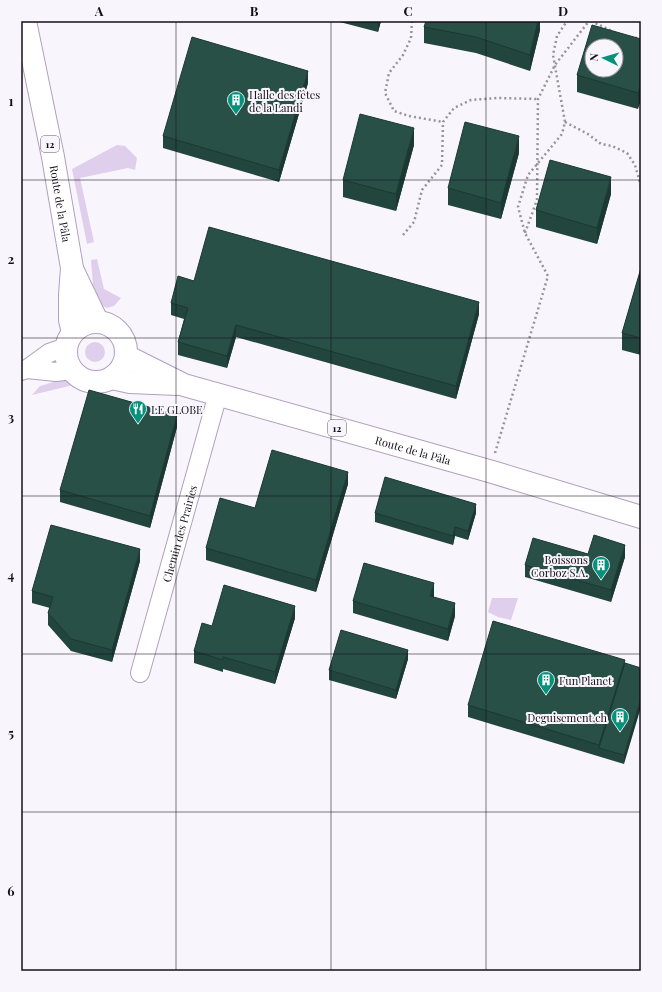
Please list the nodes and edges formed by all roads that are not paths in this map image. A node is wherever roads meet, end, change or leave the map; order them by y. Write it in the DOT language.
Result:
graph roads {
  1 [pos="25,21"];
  2 [pos="72,268"];
  3 [pos="97,321"];
  4 [pos="69,339"];
  5 [pos="126,356"];
  6 [pos="24,370"];
  7 [pos="71,370"];
  8 [pos="112,378"];
  9 [pos="184,385"];
  10 [pos="218,394"];
  11 [pos="641,517"];
  12 [pos="140,673"];
  1 -- 2 [label="main road, Route de la Pâla / 12"];
  2 -- 3 [label="main road, Route de la Pâla / 12"];
  2 -- 4 [label="main road, Route de la Pâla / 12"];
  3 -- 4 [label="main road"];
  3 -- 5 [label="main road"];
  4 -- 6 [label="street"];
  4 -- 7 [label="main road, Route de la Pâla / 12"];
  5 -- 8 [label="main road"];
  5 -- 9 [label="main road, Route de la Pâla / 12"];
  6 -- 7 [label="street"];
  7 -- 8 [label="main road, Route de la Pâla / 12"];
  8 -- 9 [label="main road, Route de la Pâla / 12"];
  9 -- 10 [label="main road, Route de la Pâla / 12"];
  10 -- 11 [label="main road, Route de la Pâla / 12"];
  10 -- 12 [label="street, Chemin des Prairies"];
}
